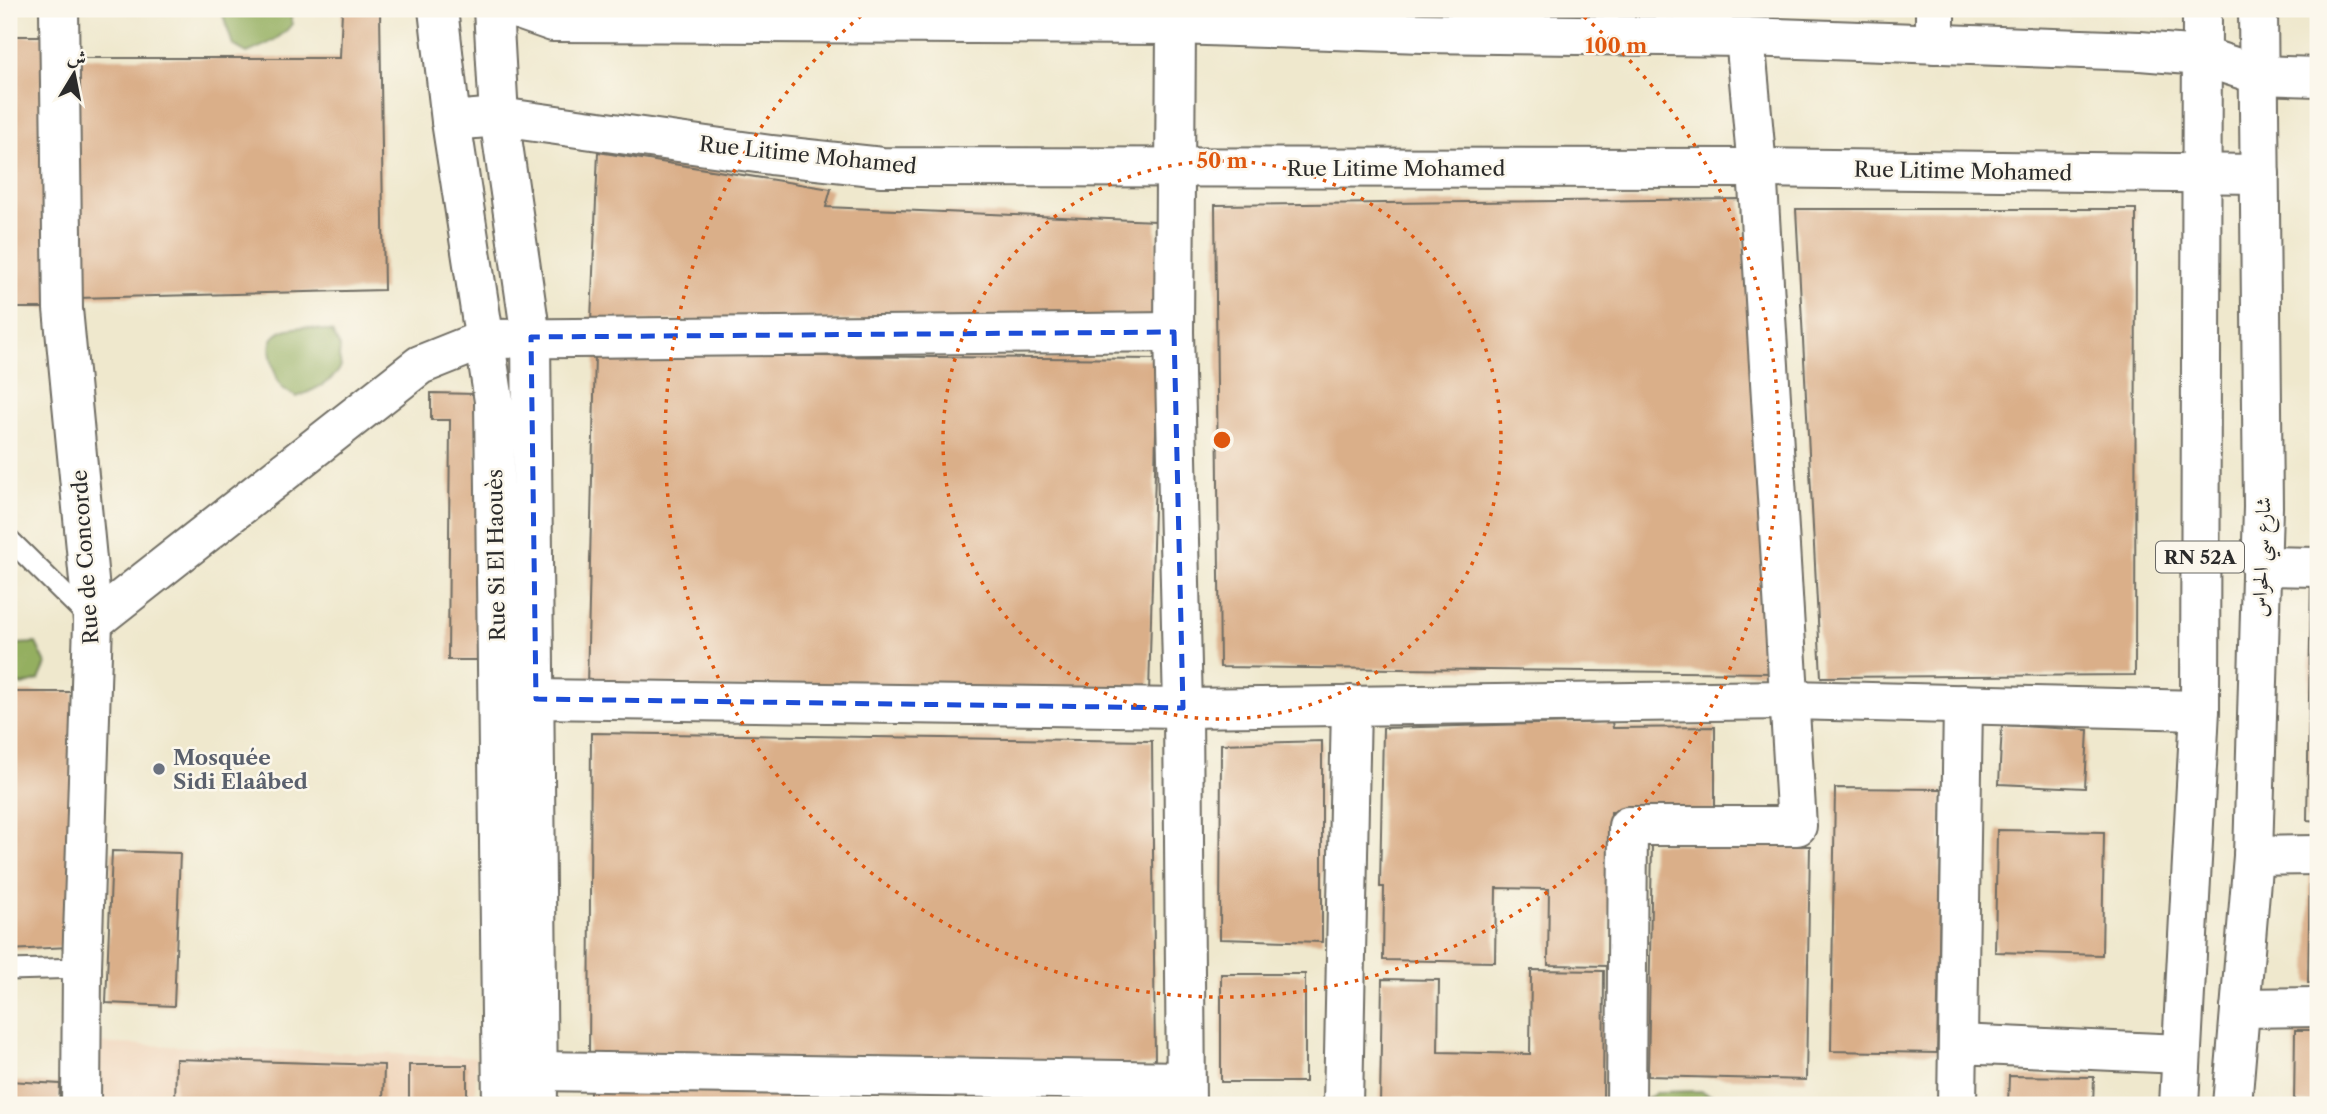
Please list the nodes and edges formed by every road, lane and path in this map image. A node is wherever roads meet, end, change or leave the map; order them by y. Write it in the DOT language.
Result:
graph roads {
  1 [pos="59,9"];
  2 [pos="438,9"];
  3 [pos="444,9"];
  4 [pos="491,9"];
  5 [pos="516,9"];
  6 [pos="2202,9"];
  7 [pos="2258,9"];
  8 [pos="1028,17"];
  9 [pos="1423,21"];
  10 [pos="1176,25"];
  11 [pos="1935,26"];
  12 [pos="1745,37"];
  13 [pos="2201,56"];
  14 [pos="2259,75"];
  15 [pos="2318,76"];
  16 [pos="499,117"];
  17 [pos="451,121"];
  18 [pos="1757,168"];
  19 [pos="1174,169"];
  20 [pos="2260,174"];
  21 [pos="2203,175"];
  22 [pos="1174,332"];
  23 [pos="531,337"];
  24 [pos="485,339"];
  25 [pos="9,539"];
  26 [pos="2260,566"];
  27 [pos="2318,567"];
  28 [pos="93,622"];
  29 [pos="536,699"];
  30 [pos="1791,700"];
  31 [pos="1963,704"];
  32 [pos="1351,705"];
  33 [pos="1183,708"];
  34 [pos="2200,710"];
  35 [pos="2318,855"];
  36 [pos="2253,856"];
  37 [pos="82,968"];
  38 [pos="9,970"];
  39 [pos="2318,1007"];
  40 [pos="2240,1008"];
  41 [pos="1958,1044"];
  42 [pos="2181,1054"];
  43 [pos="538,1088"];
  44 [pos="1186,1093"];
  45 [pos="81,1105"];
  46 [pos="502,1105"];
  47 [pos="1343,1105"];
  48 [pos="1626,1105"];
  49 [pos="1957,1105"];
  50 [pos="2179,1105"];
  51 [pos="2232,1105"];
  1 -- 28 [label="street, Rue de Concorde"];
  2 -- 17 [label="street, Rue Si El Haouès"];
  3 -- 4 [label="street"];
  4 -- 16 [label="street, Rue Si El Haouès"];
  5 -- 8 [label="street"];
  6 -- 13 [label="street, RN 52A"];
  7 -- 14 [label="street, شارع سي الحواس / RN 52A"];
  8 -- 10 [label="street"];
  9 -- 10 [label="street"];
  9 -- 12 [label="street"];
  10 -- 19 [label="street"];
  11 -- 12 [label="street"];
  11 -- 13 [label="street"];
  12 -- 18 [label="street"];
  13 -- 14 [label="street"];
  13 -- 21 [label="street, RN 52A"];
  14 -- 15 [label="street"];
  14 -- 20 [label="street, شارع سي الحواس / RN 52A"];
  16 -- 17 [label="street, Rue Litime Mohamed"];
  16 -- 19 [label="street, Rue Litime Mohamed"];
  16 -- 23 [label="street, Rue Si El Haouès"];
  17 -- 24 [label="street, Rue Si El Haouès"];
  18 -- 19 [label="street, Rue Litime Mohamed"];
  18 -- 21 [label="street, Rue Litime Mohamed"];
  18 -- 30 [label="street"];
  19 -- 22 [label="street"];
  20 -- 21 [label="street, Rue Litime Mohamed"];
  20 -- 26 [label="street, شارع سي الحواس / RN 52A"];
  21 -- 34 [label="street, RN 52A"];
  22 -- 23 [label="street"];
  22 -- 33 [label="street"];
  23 -- 24 [label="street"];
  23 -- 29 [label="street, Rue Si El Haouès"];
  24 -- 28 [label="street"];
  24 -- 46 [label="street, Rue Si El Haouès"];
  25 -- 28 [label="lane"];
  26 -- 27 [label="street"];
  26 -- 36 [label="street, شارع سي الحواس / RN 52A"];
  28 -- 37 [label="street, Rue de Concorde"];
  29 -- 33 [label="street"];
  29 -- 43 [label="street, Rue Si El Haouès"];
  30 -- 31 [label="street"];
  30 -- 32 [label="street"];
  30 -- 48 [label="street"];
  31 -- 34 [label="street"];
  31 -- 41 [label="street"];
  32 -- 33 [label="street"];
  32 -- 47 [label="street"];
  33 -- 44 [label="street"];
  34 -- 42 [label="street, RN 52A"];
  35 -- 36 [label="street"];
  36 -- 40 [label="street, شارع سي الحواس / RN 52A"];
  37 -- 38 [label="lane"];
  37 -- 45 [label="street, Rue de Concorde"];
  39 -- 40 [label="street"];
  40 -- 51 [label="street, شارع سي الحواس / RN 52A"];
  41 -- 42 [label="street"];
  41 -- 49 [label="street"];
  42 -- 50 [label="street, RN 52A"];
  43 -- 44 [label="street"];
}
